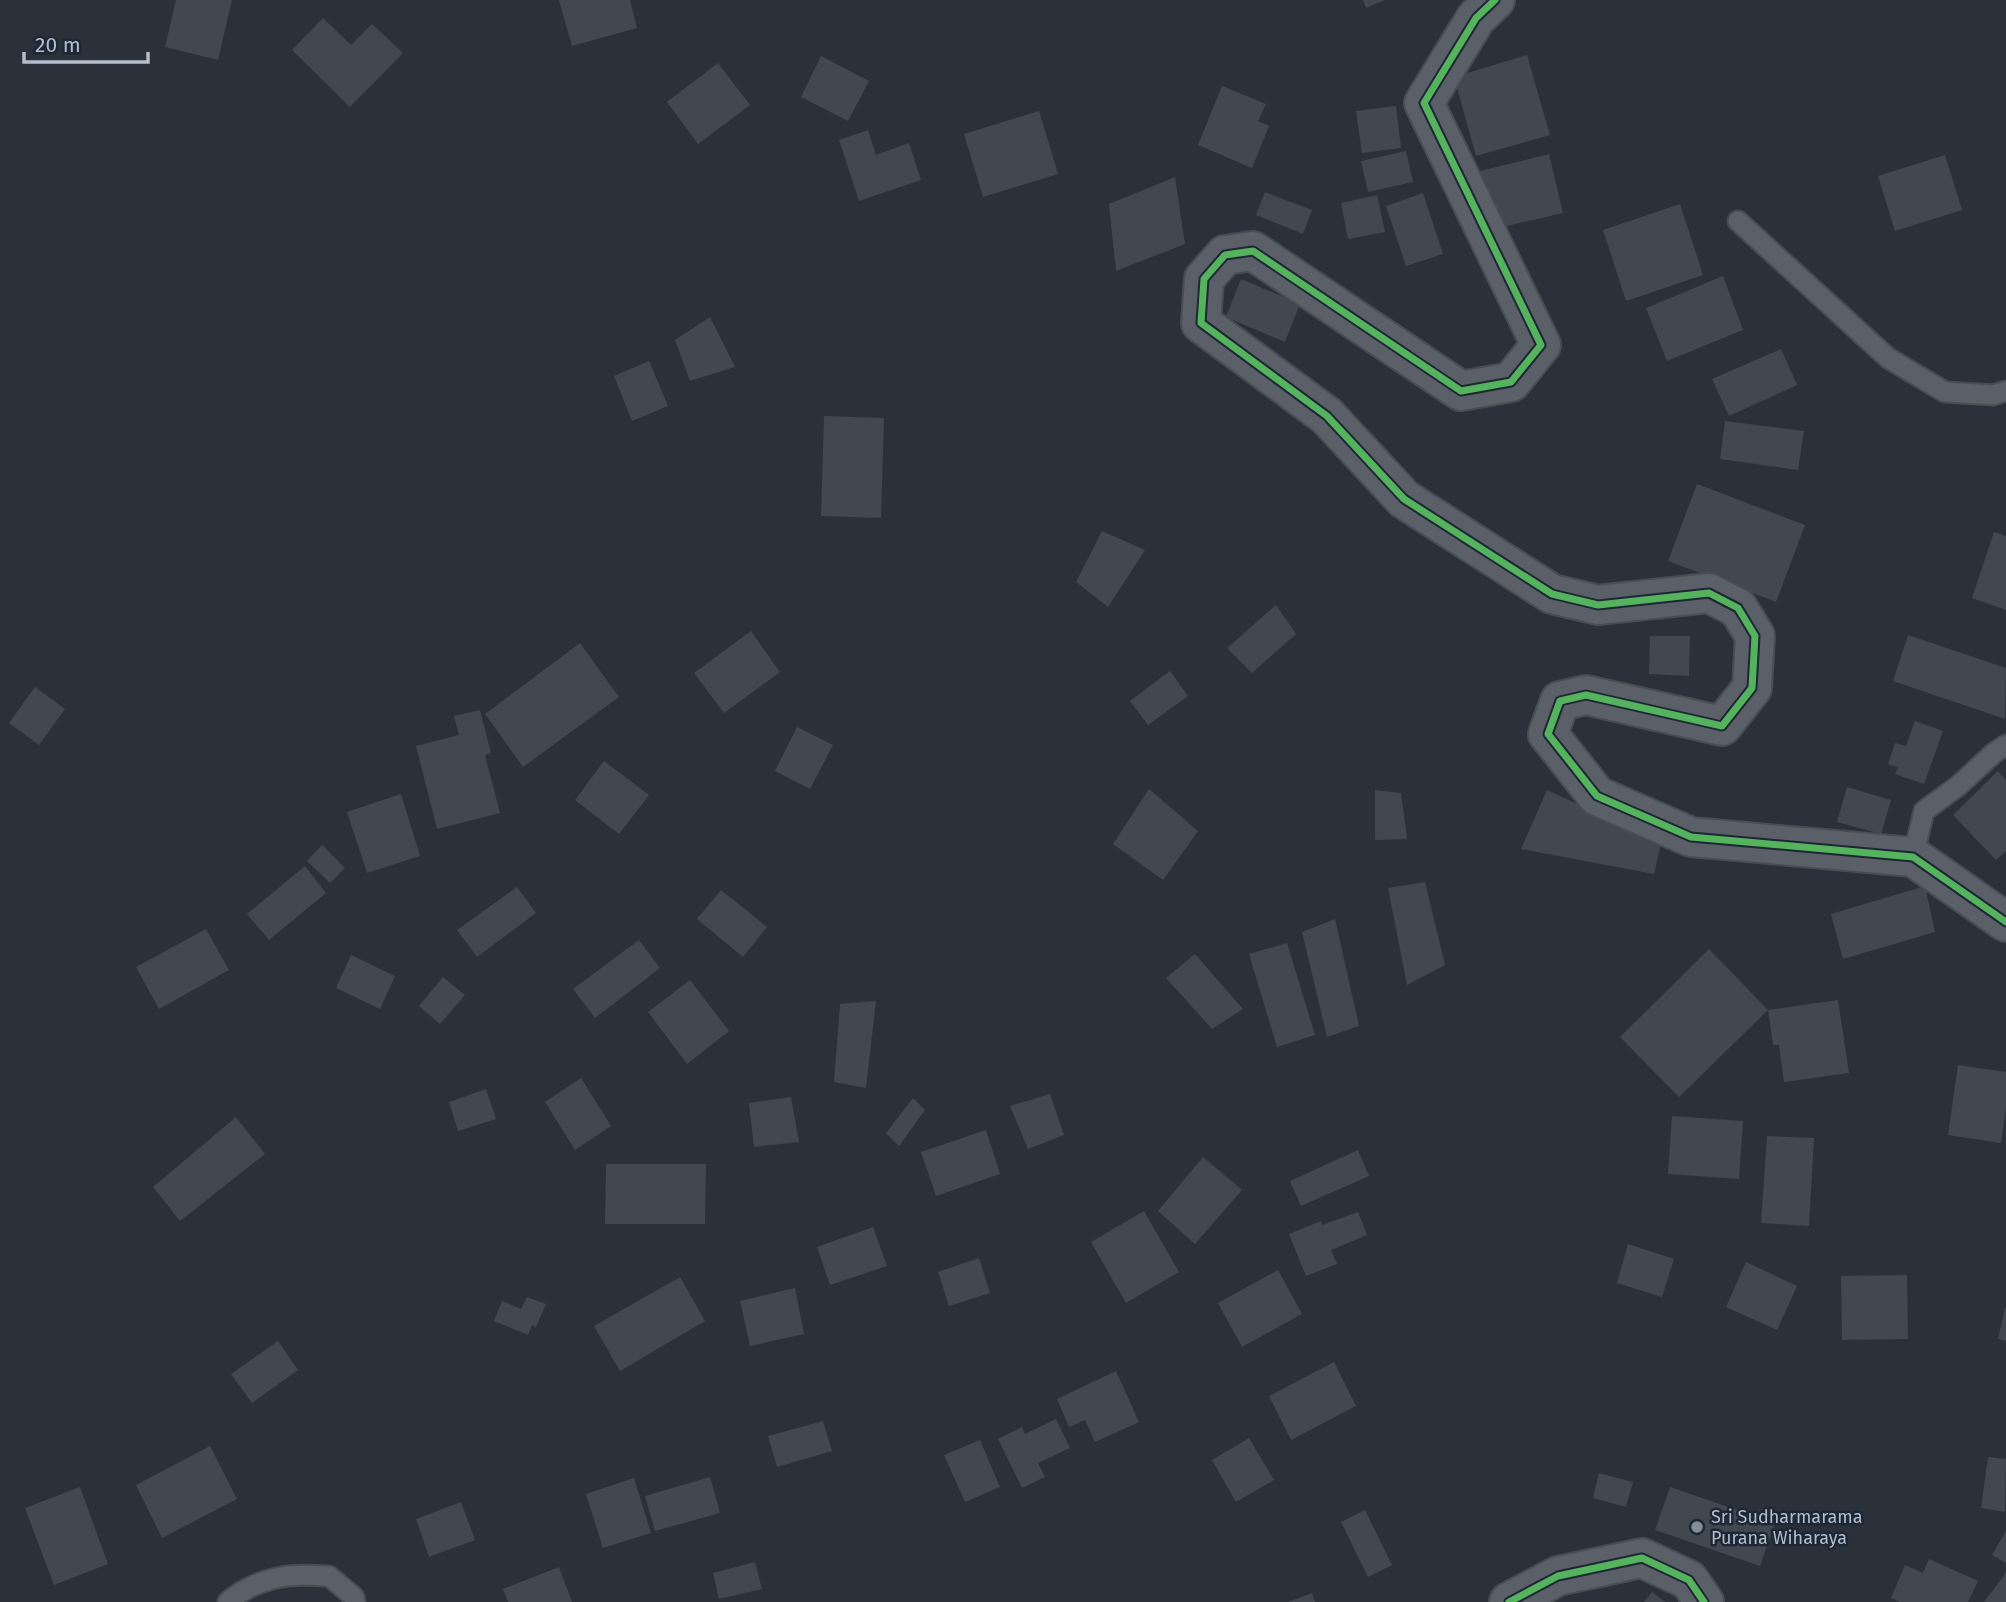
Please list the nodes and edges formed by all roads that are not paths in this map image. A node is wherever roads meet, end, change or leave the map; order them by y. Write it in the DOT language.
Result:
graph roads {
  1 [pos="1495,0"];
  2 [pos="1738,221"];
  3 [pos="2006,391"];
  4 [pos="2006,745"];
  5 [pos="1913,857"];
  6 [pos="2006,922"];
  7 [pos="228,1602"];
  8 [pos="355,1602"];
  9 [pos="1509,1602"];
  10 [pos="1704,1602"];
  1 -- 5 [label="street"];
  2 -- 3 [label="lane"];
  4 -- 5 [label="lane"];
  5 -- 6 [label="street"];
  7 -- 8 [label="lane"];
  9 -- 10 [label="street"];
}
